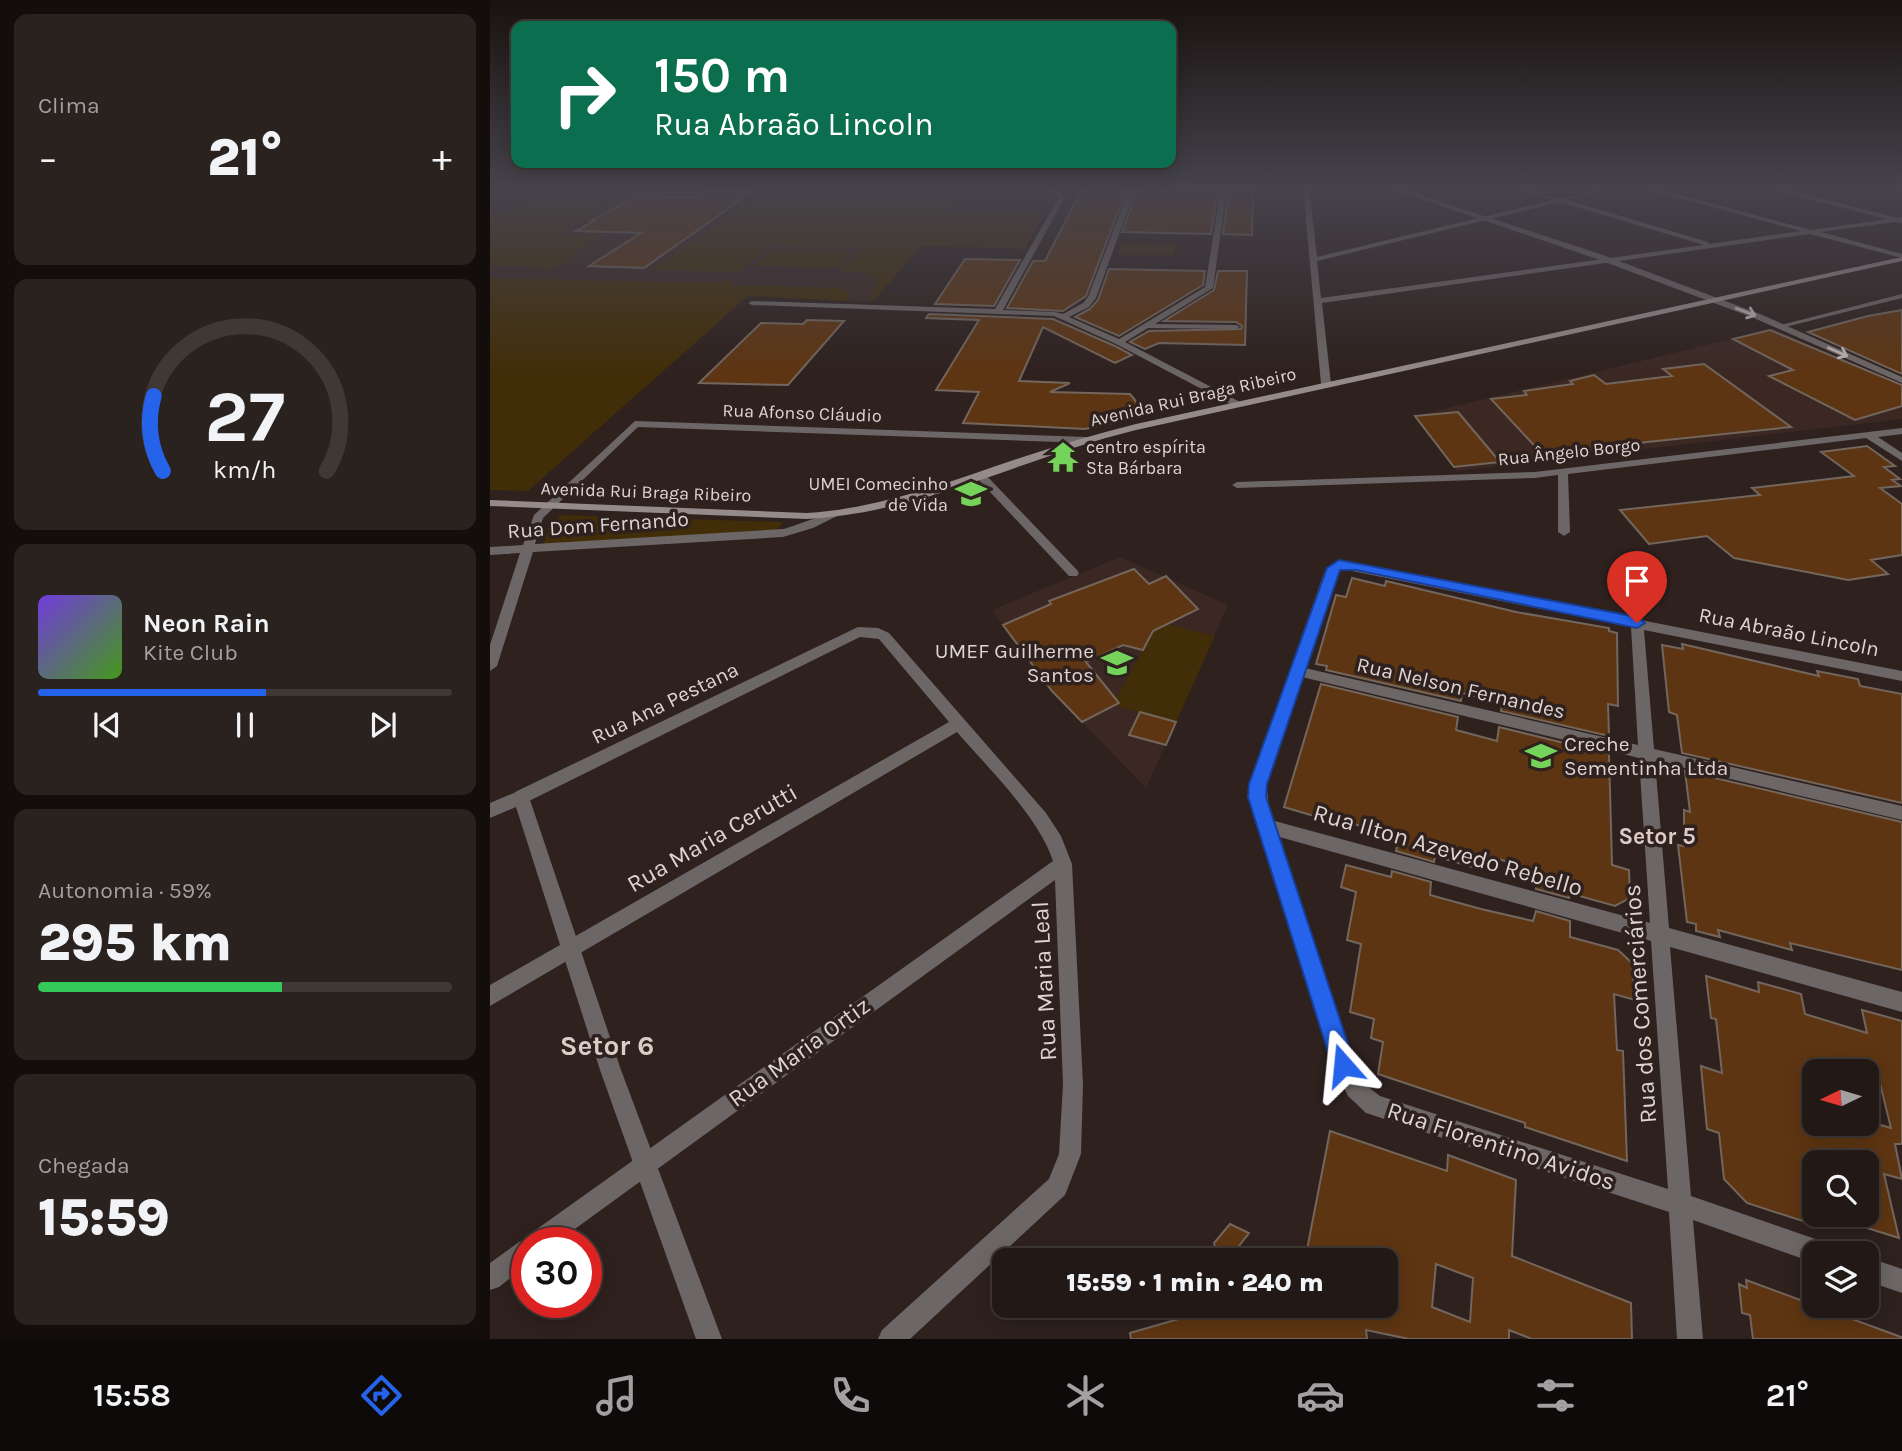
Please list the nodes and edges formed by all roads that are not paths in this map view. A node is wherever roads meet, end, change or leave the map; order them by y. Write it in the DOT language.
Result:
graph roads {
  1 [pos="1033,249"];
  2 [pos="1110,249"];
  3 [pos="1216,249"];
  4 [pos="1312,249"];
  5 [pos="1357,249"];
  6 [pos="1575,249"];
  7 [pos="1681,249"];
  8 [pos="1733,249"];
  9 [pos="1872,249"];
  10 [pos="1729,250"];
  11 [pos="1902,258"];
  12 [pos="1313,260"];
  13 [pos="1607,260"];
  14 [pos="1619,265"];
  15 [pos="1902,296"];
  16 [pos="1715,300"];
  17 [pos="752,303"];
  18 [pos="1318,305"];
  19 [pos="998,311"];
  20 [pos="1064,317"];
  21 [pos="1778,325"];
  22 [pos="1147,326"];
  23 [pos="1236,327"];
  24 [pos="1119,342"];
  25 [pos="1902,380"];
  26 [pos="1326,384"];
  27 [pos="1237,404"];
  28 [pos="1902,431"];
  29 [pos="1868,435"];
  30 [pos="1087,440"];
  31 [pos="1902,458"];
  32 [pos="1563,473"];
  33 [pos="980,475"];
  34 [pos="1237,485"];
  35 [pos="490,503"];
  36 [pos="548,505"];
  37 [pos="831,516"];
  38 [pos="1564,532"];
  39 [pos="527,549"];
  40 [pos="490,551"];
  41 [pos="1339,565"];
  42 [pos="1073,573"];
  43 [pos="1637,623"];
  44 [pos="858,632"];
  45 [pos="490,666"];
  46 [pos="1297,671"];
  47 [pos="1902,676"];
  48 [pos="959,724"];
  49 [pos="1646,752"];
  50 [pos="521,797"];
  51 [pos="490,811"];
  52 [pos="1902,813"];
  53 [pos="1264,825"];
  54 [pos="1063,864"];
  55 [pos="1660,935"];
  56 [pos="568,949"];
  57 [pos="490,996"];
  58 [pos="1902,1002"];
  59 [pos="642,1165"];
  60 [pos="1680,1204"];
  61 [pos="557,1227"];
  62 [pos="1802,1246"];
  63 [pos="511,1263"];
  64 [pos="1879,1273"];
  65 [pos="490,1278"];
  66 [pos="1902,1281"];
  67 [pos="709,1339"];
  68 [pos="891,1339"];
  69 [pos="1690,1339"];
  1 -- 19 [label="street"];
  2 -- 20 [label="street"];
  3 -- 22 [label="street"];
  4 -- 12 [label="street"];
  5 -- 12 [label="street"];
  6 -- 13 [label="street"];
  7 -- 13 [label="street"];
  8 -- 10 [label="street"];
  9 -- 11 [label="street"];
  10 -- 14 [label="street"];
  11 -- 16 [label="main road, Avenida Rui Braga Ribeiro"];
  12 -- 18 [label="street"];
  13 -- 14 [label="street"];
  13 -- 18 [label="street"];
  14 -- 16 [label="street"];
  14 -- 18 [label="street"];
  15 -- 21 [label="street"];
  16 -- 21 [label="street, one-way"];
  16 -- 26 [label="main road, Avenida Rui Braga Ribeiro"];
  17 -- 19 [label="street"];
  18 -- 26 [label="street"];
  19 -- 20 [label="street"];
  20 -- 24 [label="street"];
  21 -- 25 [label="street, one-way"];
  22 -- 23 [label="street"];
  22 -- 24 [label="street"];
  24 -- 27 [label="street"];
  26 -- 27 [label="main road, Avenida Rui Braga Ribeiro"];
  27 -- 30 [label="main road, Avenida Rui Braga Ribeiro"];
  28 -- 29 [label="street, Rua Ângelo Borgo"];
  29 -- 31 [label="street"];
  29 -- 32 [label="street, Rua Ângelo Borgo"];
  30 -- 33 [label="main road, Avenida Rui Braga Ribeiro"];
  30 -- 36 [label="street, Rua Afonso Cláudio"];
  32 -- 34 [label="street, Rua Ângelo Borgo"];
  32 -- 38 [label="street"];
  33 -- 37 [label="main road, Avenida Rui Braga Ribeiro"];
  33 -- 42 [label="street"];
  35 -- 36 [label="main road, Avenida Rui Braga Ribeiro"];
  36 -- 37 [label="main road, Avenida Rui Braga Ribeiro"];
  36 -- 39 [label="street, Rua Afonso Cláudio"];
  37 -- 39 [label="street, Rua Dom Fernando"];
  39 -- 40 [label="street, Rua Dom Fernando"];
  39 -- 45 [label="street, Rua Afonso Cláudio"];
  41 -- 43 [label="street, Rua Abraão Lincoln"];
  41 -- 46 [label="street, Rua Florentino Avidos"];
  43 -- 47 [label="street, Rua Abraão Lincoln"];
  43 -- 49 [label="street, Rua dos Comerciários"];
  44 -- 48 [label="street, Rua Maria Leal"];
  44 -- 50 [label="street, Rua Ana Pestana"];
  46 -- 49 [label="street, Rua Nelson Fernandes"];
  46 -- 53 [label="street, Rua Florentino Avidos"];
  48 -- 54 [label="street, Rua Maria Leal"];
  48 -- 56 [label="street, Rua Maria Cerutti"];
  49 -- 52 [label="street, Rua Nelson Fernandes"];
  49 -- 55 [label="street, Rua dos Comerciários"];
  50 -- 51 [label="street, Rua Ana Pestana"];
  50 -- 56 [label="street"];
  53 -- 55 [label="street, Rua Ilton Azevedo Rebello"];
  53 -- 60 [label="street, Rua Florentino Avidos"];
  54 -- 59 [label="street, Rua Maria Ortiz"];
  54 -- 68 [label="street, Rua Maria Leal"];
  55 -- 58 [label="street, Rua Ilton Azevedo Rebello"];
  55 -- 60 [label="street, Rua dos Comerciários"];
  56 -- 57 [label="street, Rua Maria Cerutti"];
  56 -- 59 [label="street"];
  59 -- 61 [label="street, Rua Maria Ortiz"];
  59 -- 67 [label="street"];
  60 -- 62 [label="street, Rua Florentino Avidos"];
  60 -- 69 [label="street, Rua dos Comerciários"];
  63 -- 65 [label="street"];
  64 -- 66 [label="street"];
}
